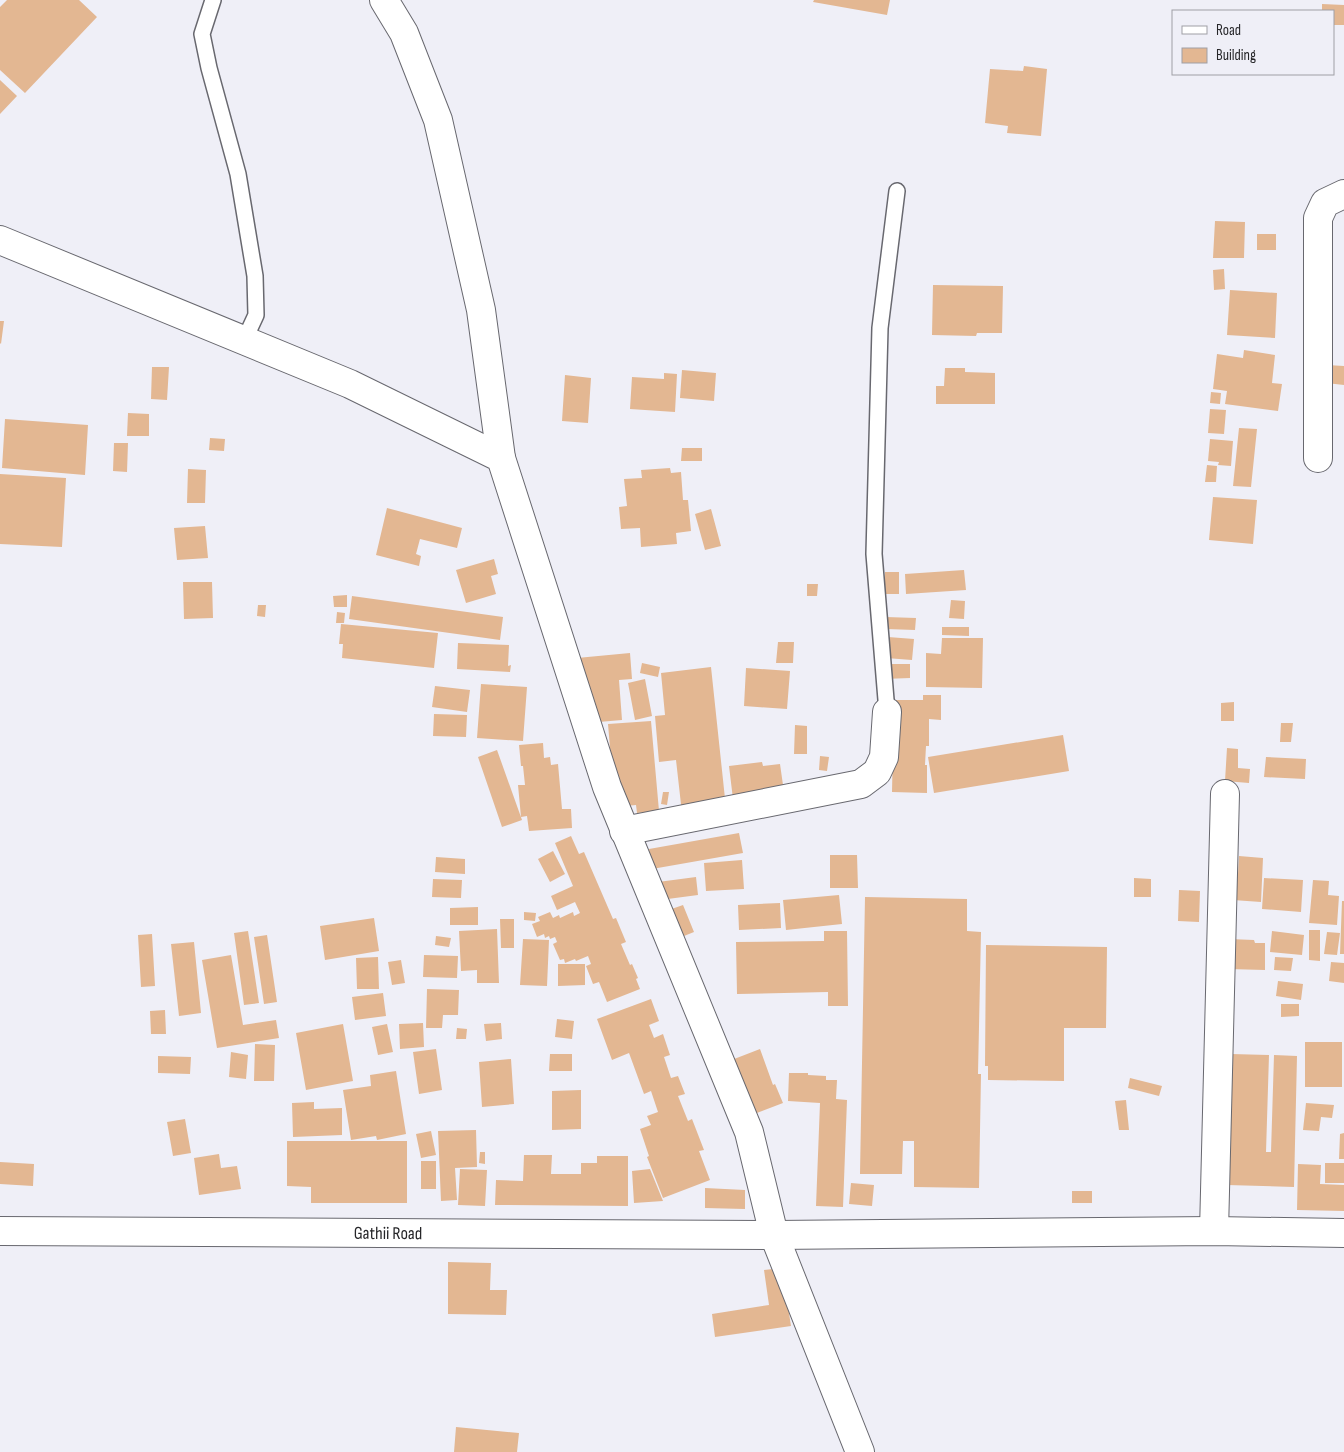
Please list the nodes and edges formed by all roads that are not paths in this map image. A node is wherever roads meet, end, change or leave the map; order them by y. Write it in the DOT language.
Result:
graph roads {
  1 [pos="213,0"];
  2 [pos="384,0"];
  3 [pos="897,191"];
  4 [pos="1344,194"];
  5 [pos="0,240"];
  6 [pos="244,341"];
  7 [pos="500,458"];
  8 [pos="1318,458"];
  9 [pos="887,712"];
  10 [pos="1224,794"];
  11 [pos="624,830"];
  12 [pos="0,1231"];
  13 [pos="1214,1231"];
  14 [pos="1344,1233"];
  15 [pos="774,1234"];
  16 [pos="860,1452"];
  1 -- 6 [label="lane"];
  2 -- 7 [label="street"];
  3 -- 9 [label="lane"];
  4 -- 8 [label="street"];
  5 -- 6 [label="street"];
  6 -- 7 [label="street"];
  7 -- 11 [label="street"];
  9 -- 11 [label="street"];
  10 -- 13 [label="street"];
  11 -- 15 [label="street"];
  12 -- 15 [label="street, Gathii Road"];
  13 -- 14 [label="street, Gathii Road"];
  13 -- 15 [label="street, Gathii Road"];
  15 -- 16 [label="street"];
}
